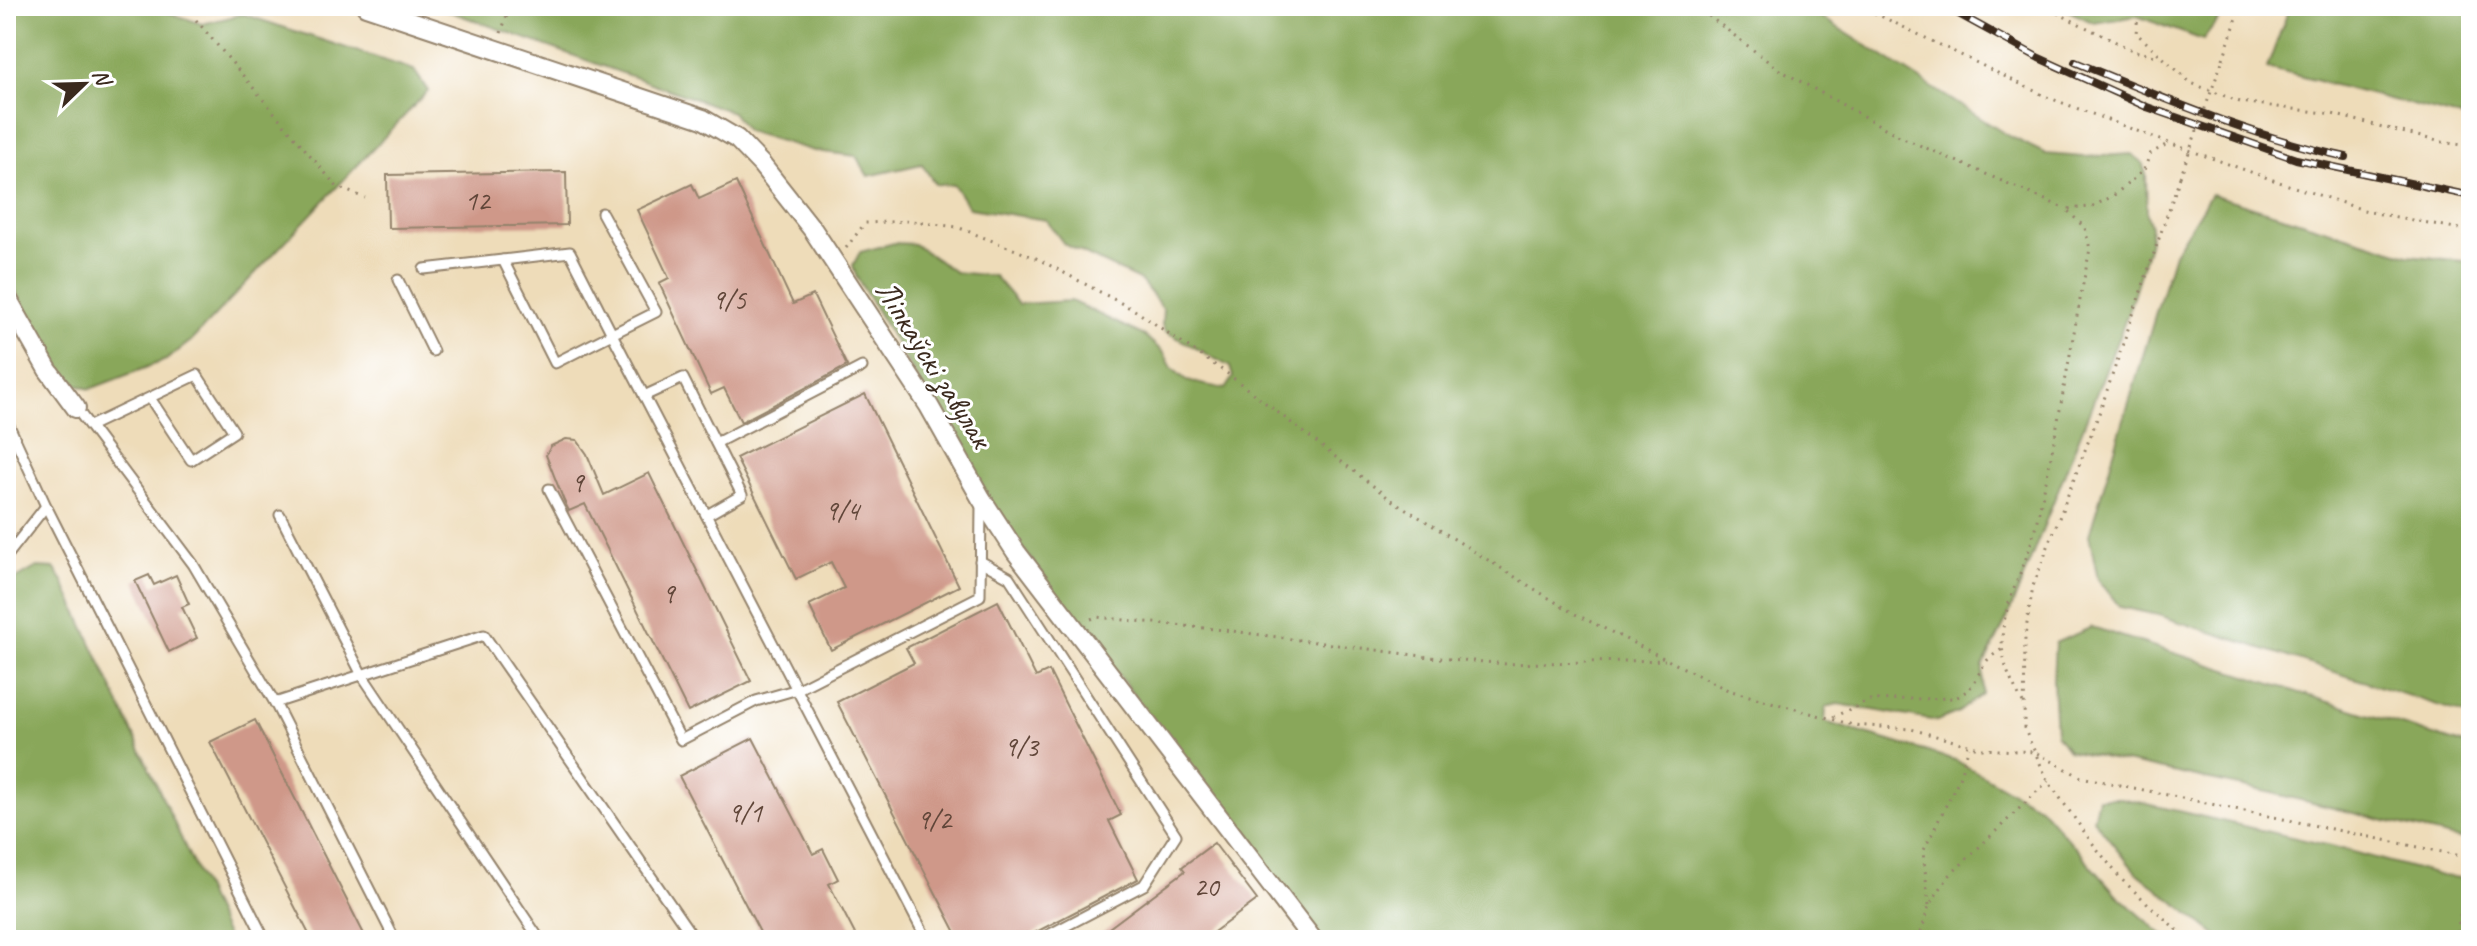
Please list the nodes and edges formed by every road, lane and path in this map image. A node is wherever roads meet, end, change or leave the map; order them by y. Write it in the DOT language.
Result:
graph roads {
  1 [pos="201,6"];
  2 [pos="208,6"];
  3 [pos="366,6"];
  4 [pos="510,6"];
  5 [pos="1696,6"];
  6 [pos="1860,6"];
  7 [pos="2043,6"];
  8 [pos="2139,6"];
  9 [pos="2241,6"];
  10 [pos="196,19"];
  11 [pos="496,48"];
  12 [pos="2164,57"];
  13 [pos="2169,143"];
  14 [pos="2471,146"];
  15 [pos="365,198"];
  16 [pos="2066,209"];
  17 [pos="602,213"];
  18 [pos="2471,231"];
  19 [pos="503,260"];
  20 [pos="834,263"];
  21 [pos="424,269"];
  22 [pos="398,280"];
  23 [pos="6,296"];
  24 [pos="612,334"];
  25 [pos="433,351"];
  26 [pos="862,367"];
  27 [pos="644,396"];
  28 [pos="150,398"];
  29 [pos="76,408"];
  30 [pos="6,419"];
  31 [pos="90,426"];
  32 [pos="716,443"];
  33 [pos="549,489"];
  34 [pos="981,498"];
  35 [pos="46,506"];
  36 [pos="280,515"];
  37 [pos="707,515"];
  38 [pos="6,557"];
  39 [pos="980,561"];
  40 [pos="1071,625"];
  41 [pos="2002,649"];
  42 [pos="1668,660"];
  43 [pos="362,675"];
  44 [pos="798,689"];
  45 [pos="275,703"];
  46 [pos="2023,704"];
  47 [pos="1831,719"];
  48 [pos="1969,745"];
  49 [pos="2035,752"];
  50 [pos="2048,781"];
  51 [pos="2470,858"];
  52 [pos="1929,905"];
  53 [pos="1305,937"];
  54 [pos="265,940"];
  55 [pos="395,940"];
  56 [pos="540,940"];
  57 [pos="695,940"];
  58 [pos="927,940"];
  59 [pos="1039,940"];
  60 [pos="1919,940"];
  61 [pos="2188,940"];
  62 [pos="2456,940"];
  1 -- 2 [label="lane"];
  3 -- 11 [label="street, Ліпкаўскі завулак"];
  4 -- 11 [label="path"];
  5 -- 16 [label="path"];
  6 -- 13 [label="path"];
  7 -- 12 [label="path"];
  8 -- 12 [label="path"];
  9 -- 46 [label="path, bridge"];
  10 -- 15 [label="path"];
  11 -- 20 [label="street, Ліпкаўскі завулак"];
  12 -- 14 [label="path"];
  13 -- 16 [label="path"];
  13 -- 18 [label="path"];
  16 -- 41 [label="path"];
  17 -- 24 [label="lane"];
  19 -- 21 [label="lane"];
  19 -- 24 [label="lane"];
  19 -- 24 [label="lane"];
  20 -- 34 [label="street, Ліпкаўскі завулак"];
  20 -- 42 [label="path"];
  22 -- 25 [label="lane"];
  23 -- 29 [label="street"];
  24 -- 27 [label="lane"];
  26 -- 32 [label="lane"];
  27 -- 32 [label="lane"];
  27 -- 37 [label="lane"];
  28 -- 28 [label="lane"];
  28 -- 31 [label="lane"];
  29 -- 31 [label="lane"];
  30 -- 35 [label="lane"];
  31 -- 45 [label="lane"];
  32 -- 37 [label="lane"];
  33 -- 44 [label="lane"];
  34 -- 39 [label="lane"];
  34 -- 40 [label="street, Ліпкаўскі завулак"];
  35 -- 38 [label="lane"];
  35 -- 54 [label="lane"];
  36 -- 43 [label="lane"];
  37 -- 44 [label="lane"];
  39 -- 44 [label="lane"];
  39 -- 59 [label="lane"];
  40 -- 42 [label="path"];
  40 -- 53 [label="street, Ліпкаўскі завулак"];
  41 -- 46 [label="path"];
  41 -- 47 [label="path"];
  42 -- 47 [label="path"];
  43 -- 45 [label="lane"];
  43 -- 56 [label="lane"];
  43 -- 57 [label="lane"];
  44 -- 58 [label="lane"];
  45 -- 55 [label="lane"];
  46 -- 49 [label="path"];
  47 -- 48 [label="path"];
  48 -- 49 [label="path"];
  48 -- 52 [label="path"];
  49 -- 50 [label="path"];
  49 -- 51 [label="path"];
  50 -- 52 [label="path"];
  50 -- 61 [label="path"];
  51 -- 62 [label="path"];
  52 -- 60 [label="path"];
}
